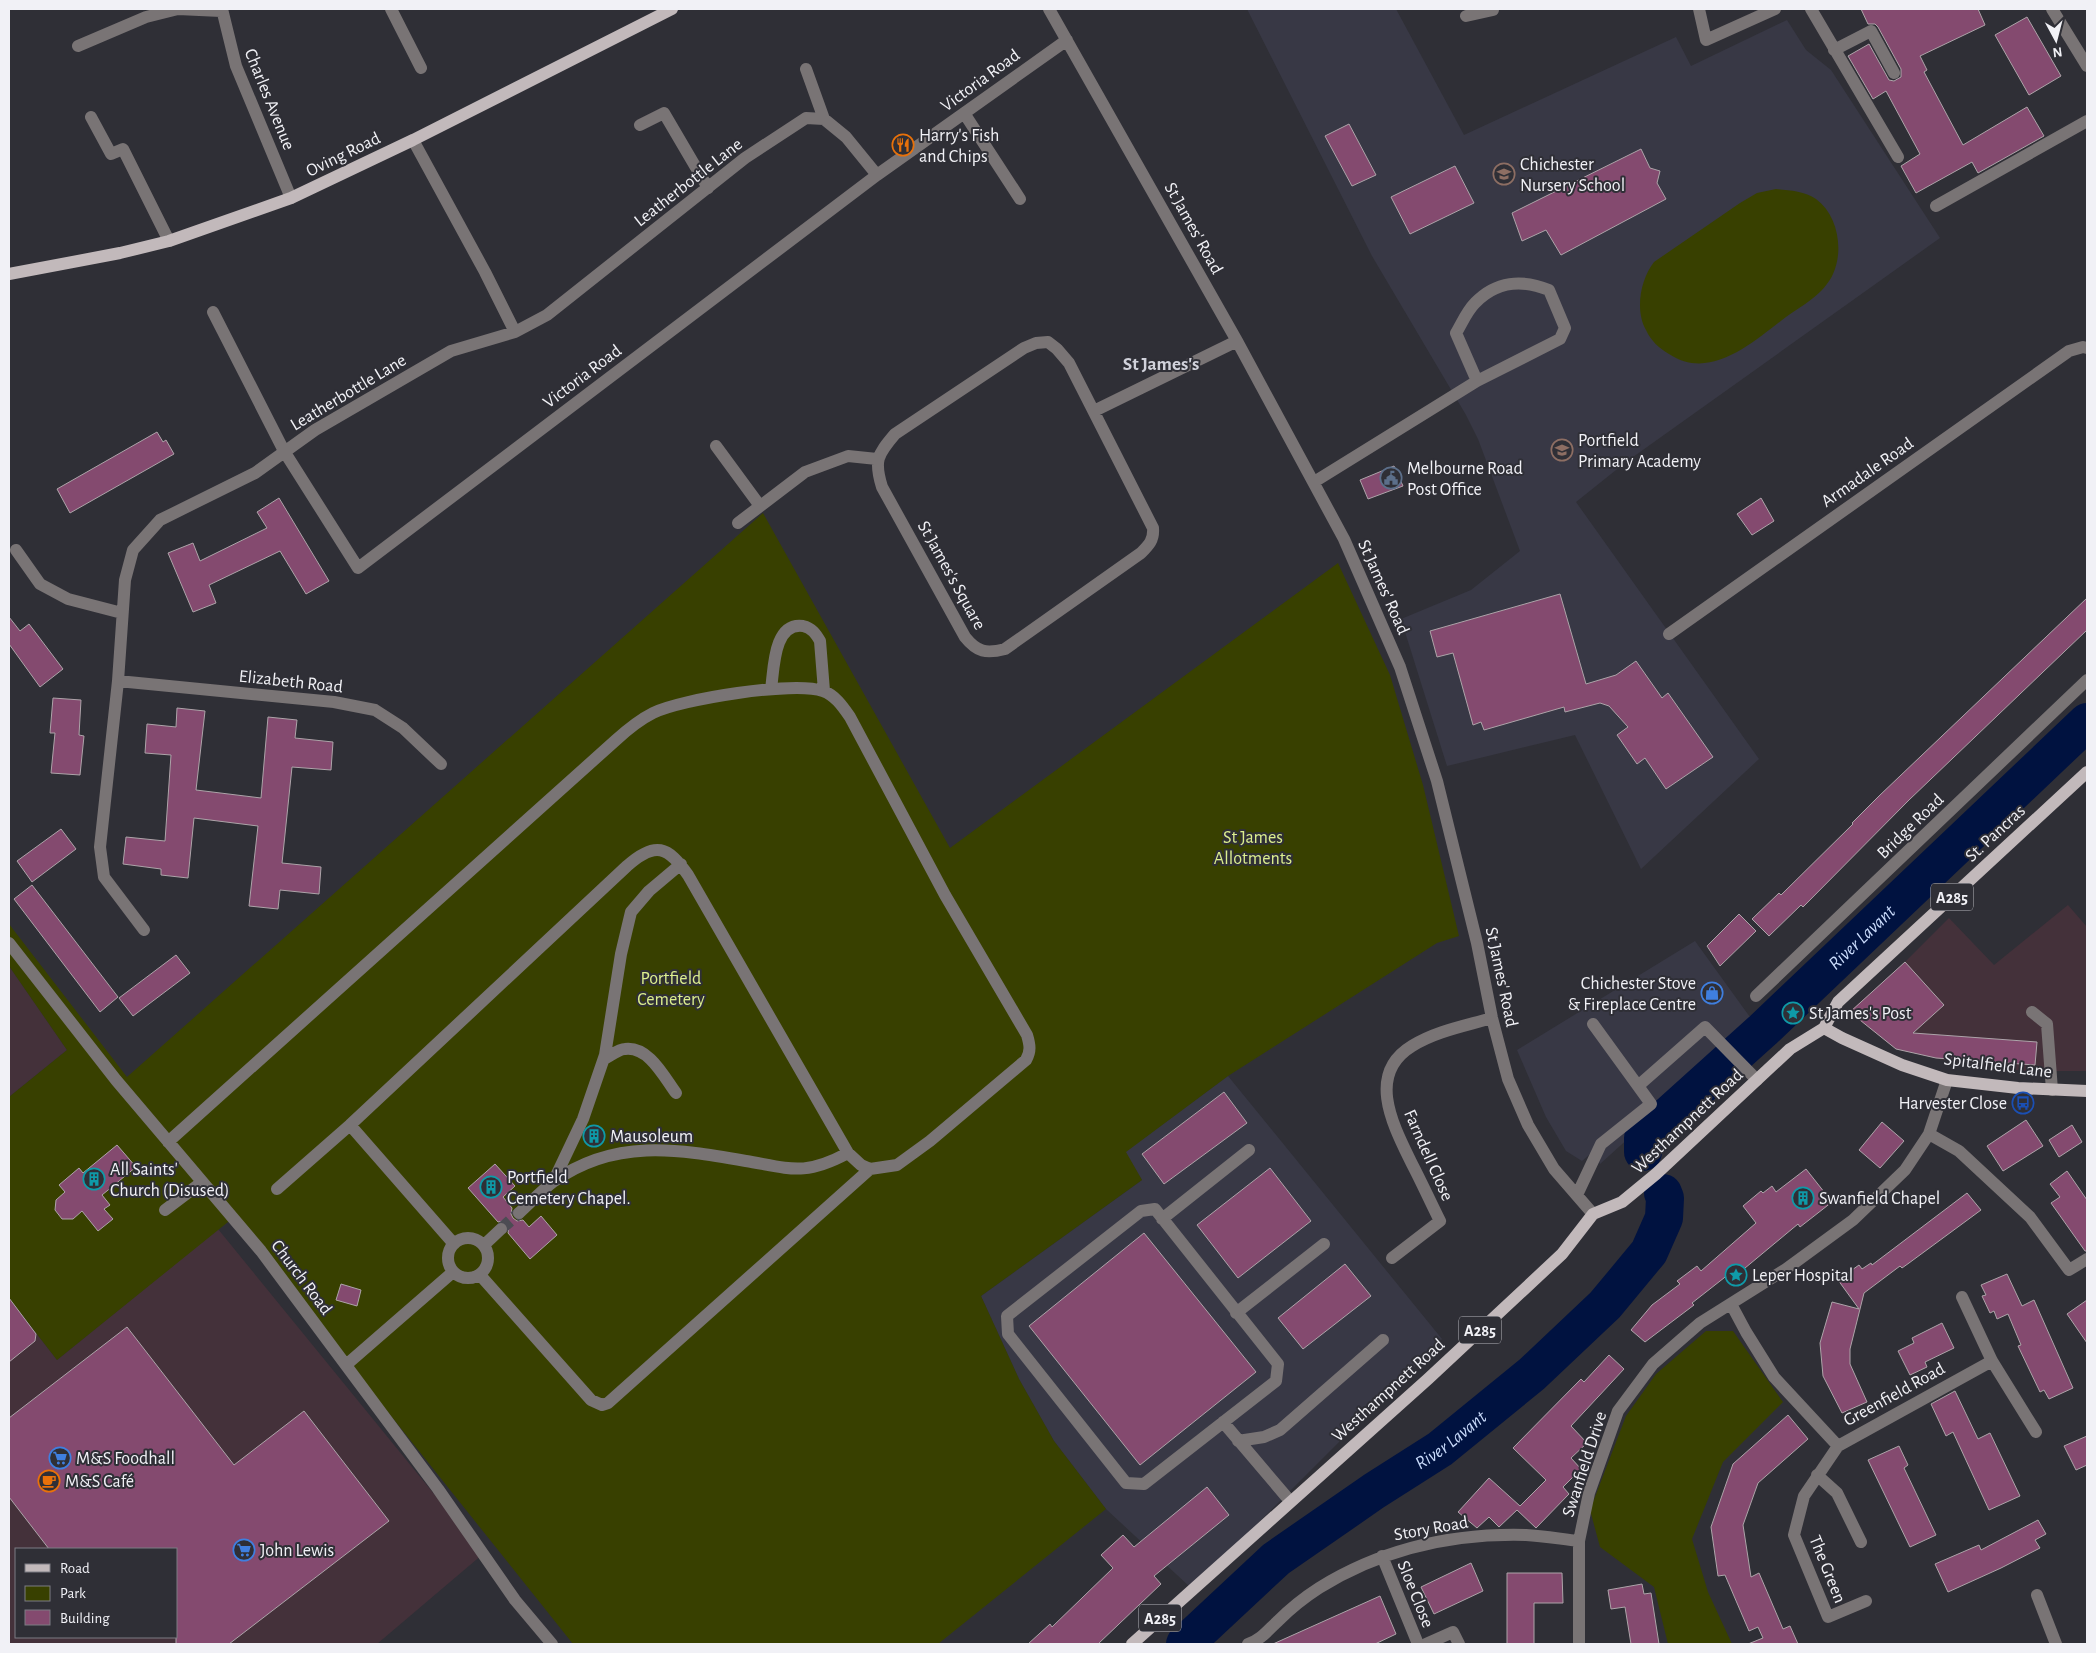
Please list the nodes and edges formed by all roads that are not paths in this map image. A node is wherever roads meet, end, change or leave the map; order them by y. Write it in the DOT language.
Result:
graph roads {
  1 [pos="391,9"];
  2 [pos="672,9"];
  3 [pos="1051,9"];
  4 [pos="1699,9"];
  5 [pos="1775,9"];
  6 [pos="1811,9"];
  7 [pos="2052,9"];
  8 [pos="222,10"];
  9 [pos="1493,10"];
  10 [pos="1466,17"];
  11 [pos="1067,40"];
  12 [pos="78,46"];
  13 [pos="1834,50"];
  14 [pos="2087,66"];
  15 [pos="421,68"];
  16 [pos="806,69"];
  17 [pos="1894,73"];
  18 [pos="964,113"];
  19 [pos="91,116"];
  20 [pos="824,119"];
  21 [pos="2087,121"];
  22 [pos="640,125"];
  23 [pos="412,140"];
  24 [pos="1898,157"];
  25 [pos="877,175"];
  26 [pos="708,188"];
  27 [pos="291,198"];
  28 [pos="1020,199"];
  29 [pos="1936,206"];
  30 [pos="169,241"];
  31 [pos="9,274"];
  32 [pos="213,312"];
  33 [pos="515,332"];
  34 [pos="1237,341"];
  35 [pos="2087,348"];
  36 [pos="1477,382"];
  37 [pos="1094,411"];
  38 [pos="716,446"];
  39 [pos="284,451"];
  40 [pos="877,459"];
  41 [pos="1314,482"];
  42 [pos="760,506"];
  43 [pos="738,523"];
  44 [pos="16,550"];
  45 [pos="122,612"];
  46 [pos="1669,634"];
  47 [pos="2087,680"];
  48 [pos="118,681"];
  49 [pos="771,690"];
  50 [pos="824,691"];
  51 [pos="441,764"];
  52 [pos="2087,772"];
  53 [pos="681,864"];
  54 [pos="144,930"];
  55 [pos="9,943"];
  56 [pos="1756,996"];
  57 [pos="2032,1012"];
  58 [pos="1492,1018"];
  59 [pos="1593,1024"];
  60 [pos="1824,1028"];
  61 [pos="604,1059"];
  62 [pos="1757,1080"];
  63 [pos="1948,1080"];
  64 [pos="1638,1086"];
  65 [pos="2052,1090"];
  66 [pos="2087,1092"];
  67 [pos="676,1093"];
  68 [pos="350,1125"];
  69 [pos="1929,1134"];
  70 [pos="168,1142"];
  71 [pos="1249,1150"];
  72 [pos="848,1153"];
  73 [pos="870,1169"];
  74 [pos="202,1182"];
  75 [pos="553,1183"];
  76 [pos="277,1189"];
  77 [pos="1577,1195"];
  78 [pos="165,1210"];
  79 [pos="519,1213"];
  80 [pos="1593,1214"];
  81 [pos="1162,1219"];
  82 [pos="501,1229"];
  83 [pos="454,1244"];
  84 [pos="1324,1244"];
  85 [pos="484,1245"];
  86 [pos="1392,1258"];
  87 [pos="2087,1259"];
  88 [pos="453,1272"];
  89 [pos="480,1275"];
  90 [pos="1962,1297"];
  91 [pos="1731,1304"];
  92 [pos="1236,1313"];
  93 [pos="1383,1340"];
  94 [pos="1992,1361"];
  95 [pos="346,1365"];
  96 [pos="1223,1422"];
  97 [pos="2036,1432"];
  98 [pos="1238,1441"];
  99 [pos="1838,1446"];
  100 [pos="1818,1475"];
  101 [pos="1290,1501"];
  102 [pos="1579,1541"];
  103 [pos="1861,1542"];
  104 [pos="1382,1556"];
  105 [pos="2037,1595"];
  106 [pos="1866,1601"];
  107 [pos="1254,1643"];
  108 [pos="552,1644"];
  109 [pos="1132,1644"];
  110 [pos="1418,1644"];
  111 [pos="1426,1644"];
  112 [pos="1459,1644"];
  113 [pos="1579,1644"];
  114 [pos="2056,1644"];
  1 -- 15 [label="street"];
  2 -- 23 [label="main road, Oving Road"];
  3 -- 11 [label="street, St James' Road"];
  4 -- 5 [label="street"];
  6 -- 13 [label="street"];
  7 -- 14 [label="street"];
  8 -- 12 [label="street, Charles Avenue"];
  8 -- 27 [label="street, Charles Avenue"];
  9 -- 10 [label="street"];
  11 -- 18 [label="street, Victoria Road"];
  11 -- 34 [label="street, St James' Road"];
  13 -- 17 [label="street"];
  13 -- 24 [label="street"];
  16 -- 20 [label="street"];
  18 -- 25 [label="street, Victoria Road"];
  18 -- 28 [label="street"];
  19 -- 30 [label="street"];
  20 -- 25 [label="street"];
  20 -- 26 [label="street, Leatherbottle Lane"];
  21 -- 29 [label="street"];
  22 -- 26 [label="street"];
  23 -- 27 [label="main road, Oving Road"];
  23 -- 33 [label="street"];
  25 -- 39 [label="street, Victoria Road"];
  26 -- 33 [label="street, Leatherbottle Lane"];
  27 -- 30 [label="main road, Oving Road"];
  30 -- 31 [label="main road, Oving Road"];
  32 -- 39 [label="street, Victoria Road"];
  33 -- 39 [label="street, Leatherbottle Lane"];
  34 -- 37 [label="street"];
  34 -- 41 [label="street, St James' Road"];
  35 -- 46 [label="street, Armadale Road"];
  36 -- 36 [label="street"];
  36 -- 41 [label="street"];
  37 -- 40 [label="street, St James's Square"];
  37 -- 40 [label="street, St James's Square"];
  38 -- 42 [label="street"];
  39 -- 45 [label="street"];
  40 -- 42 [label="street"];
  41 -- 58 [label="street, St James' Road"];
  42 -- 43 [label="street"];
  44 -- 45 [label="street"];
  45 -- 48 [label="street"];
  47 -- 56 [label="street, Bridge Road"];
  48 -- 51 [label="street, Elizabeth Road"];
  48 -- 54 [label="street"];
  49 -- 50 [label="street"];
  49 -- 50 [label="street"];
  49 -- 70 [label="street"];
  50 -- 73 [label="street"];
  52 -- 60 [label="main road, St. Pancras / A285"];
  53 -- 61 [label="street"];
  53 -- 68 [label="street"];
  53 -- 72 [label="street"];
  55 -- 70 [label="street, Church Road"];
  57 -- 65 [label="street"];
  58 -- 77 [label="street, St James' Road"];
  58 -- 86 [label="street, Farndell Close"];
  59 -- 64 [label="street"];
  60 -- 62 [label="main road, Westhampnett Road / A285"];
  60 -- 63 [label="main road, Spitalfield Lane"];
  61 -- 67 [label="street"];
  61 -- 75 [label="street"];
  62 -- 64 [label="street"];
  62 -- 80 [label="main road, Westhampnett Road / A285"];
  63 -- 65 [label="main road, Spitalfield Lane"];
  63 -- 69 [label="street, Swanfield Drive"];
  64 -- 77 [label="street"];
  65 -- 66 [label="main road, Spitalfield Lane"];
  68 -- 76 [label="street"];
  68 -- 83 [label="street"];
  69 -- 87 [label="street"];
  69 -- 91 [label="street, Swanfield Drive"];
  70 -- 74 [label="street, Church Road"];
  71 -- 81 [label="street"];
  72 -- 73 [label="street"];
  72 -- 75 [label="street"];
  73 -- 89 [label="street"];
  74 -- 78 [label="street"];
  74 -- 95 [label="street, Church Road"];
  75 -- 79 [label="street"];
  77 -- 80 [label="street, St James' Road"];
  80 -- 101 [label="main road, Westhampnett Road / A285"];
  81 -- 92 [label="street"];
  81 -- 96 [label="street"];
  82 -- 85 [label="street"];
  83 -- 85 [label="street"];
  83 -- 88 [label="street"];
  84 -- 92 [label="street"];
  85 -- 89 [label="street"];
  88 -- 89 [label="street"];
  88 -- 95 [label="street"];
  90 -- 94 [label="street"];
  91 -- 99 [label="street, Greenfield Road"];
  91 -- 102 [label="street, Swanfield Drive"];
  92 -- 96 [label="street"];
  93 -- 98 [label="street"];
  94 -- 97 [label="street"];
  94 -- 99 [label="street, Greenfield Road"];
  95 -- 108 [label="street, Church Road"];
  96 -- 98 [label="street"];
  98 -- 101 [label="street"];
  99 -- 100 [label="street, The Green"];
  100 -- 103 [label="street"];
  100 -- 106 [label="street, The Green"];
  101 -- 109 [label="main road, Westhampnett Road / A285"];
  102 -- 104 [label="street, Story Road"];
  102 -- 113 [label="street, Swanfield Drive"];
  104 -- 107 [label="street, Story Road"];
  104 -- 110 [label="street, Sloe Close"];
  105 -- 114 [label="street"];
  111 -- 112 [label="street, Sloe Close"];
}
